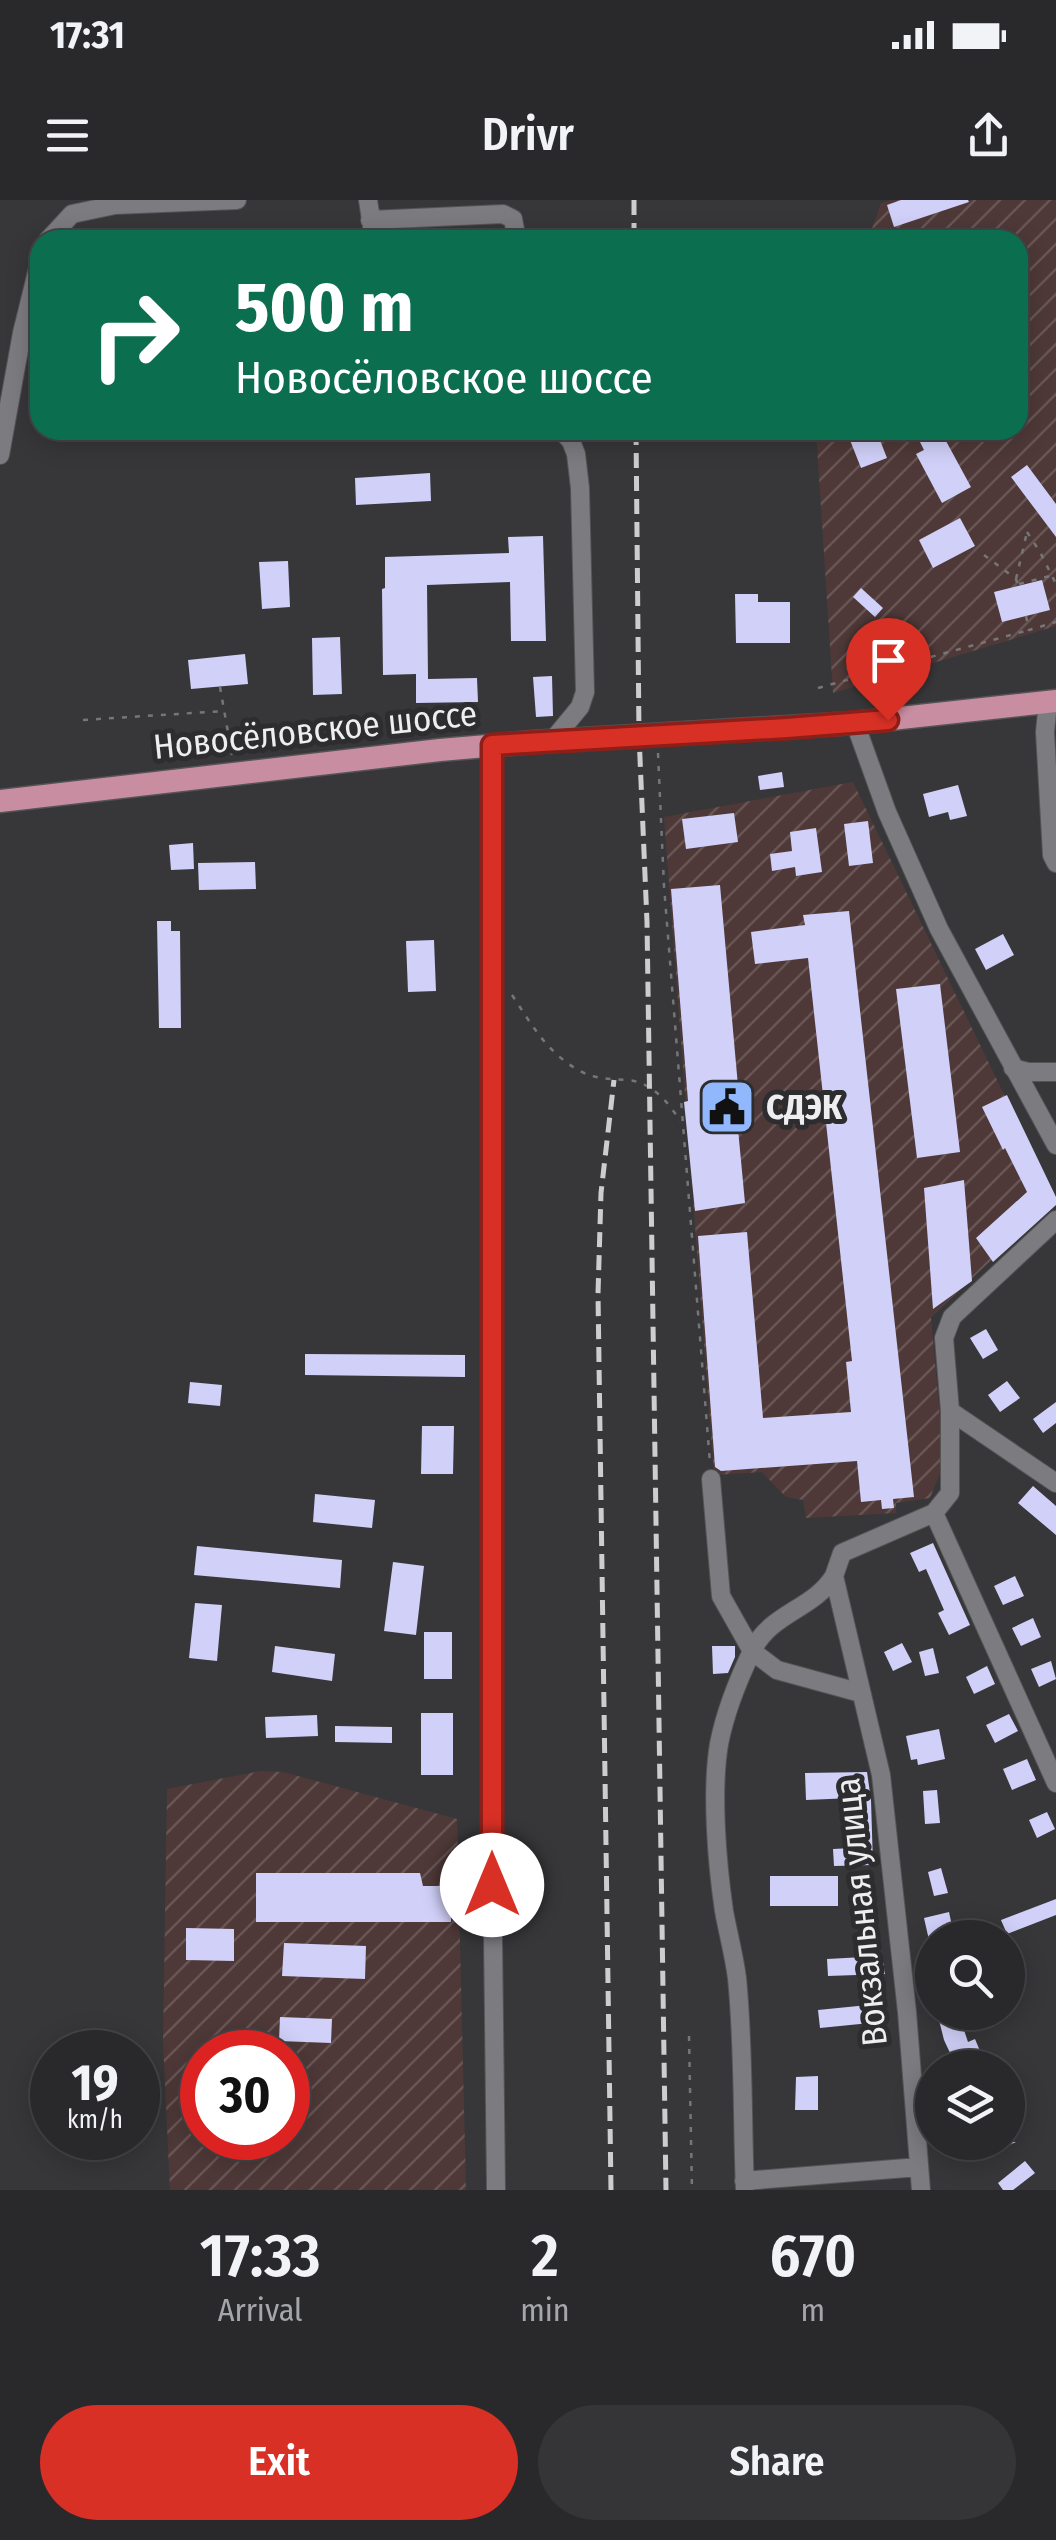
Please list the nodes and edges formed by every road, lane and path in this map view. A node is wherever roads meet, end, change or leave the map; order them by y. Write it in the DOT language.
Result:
graph roads {
  1 [pos="238,200"];
  2 [pos="368,200"];
  3 [pos="370,220"];
  4 [pos="57,230"];
  5 [pos="374,230"];
  6 [pos="515,230"];
  7 [pos="30,301"];
  8 [pos="570,440"];
  9 [pos="0,455"];
  10 [pos="984,555"];
  11 [pos="1052,576"];
  12 [pos="1018,583"];
  13 [pos="1056,584"];
  14 [pos="1026,616"];
  15 [pos="1056,622"];
  16 [pos="1029,630"];
  17 [pos="220,686"];
  18 [pos="818,688"];
  19 [pos="1052,701"];
  20 [pos="224,711"];
  21 [pos="83,720"];
  22 [pos="855,723"];
  23 [pos="658,735"];
  24 [pos="552,741"];
  25 [pos="492,745"];
  26 [pos="233,762"];
  27 [pos="4,802"];
  28 [pos="1056,863"];
  29 [pos="494,969"];
  30 [pos="1013,1068"];
  31 [pos="1056,1074"];
  32 [pos="1033,1106"];
  33 [pos="682,1124"];
  34 [pos="1056,1145"];
  35 [pos="1056,1220"];
  36 [pos="950,1412"];
  37 [pos="711,1480"];
  38 [pos="1056,1483"];
  39 [pos="934,1513"];
  40 [pos="834,1576"];
  41 [pos="752,1651"];
  42 [pos="862,1693"];
  43 [pos="1056,1782"];
  44 [pos="689,2036"];
  45 [pos="919,2167"];
  46 [pos="744,2186"];
  47 [pos="496,2190"];
  48 [pos="692,2190"];
  49 [pos="921,2190"];
  1 -- 4 [label="street"];
  2 -- 3 [label="street"];
  3 -- 5 [label="street"];
  3 -- 6 [label="street"];
  7 -- 9 [label="street"];
  8 -- 24 [label="street"];
  10 -- 12 [label="path"];
  11 -- 12 [label="path"];
  11 -- 12 [label="path"];
  11 -- 13 [label="path"];
  14 -- 16 [label="path"];
  15 -- 16 [label="path"];
  16 -- 18 [label="path"];
  17 -- 20 [label="path"];
  19 -- 22 [label="main road, Новосёловское шоссе"];
  19 -- 28 [label="street"];
  20 -- 21 [label="path"];
  20 -- 26 [label="path"];
  22 -- 23 [label="main road, Новосёловское шоссе"];
  22 -- 30 [label="street"];
  23 -- 24 [label="main road, Новосёловское шоссе"];
  23 -- 33 [label="path"];
  24 -- 25 [label="main road, Новосёловское шоссе"];
  25 -- 27 [label="main road, Новосёловское шоссе"];
  25 -- 29 [label="street"];
  29 -- 33 [label="path"];
  29 -- 47 [label="street"];
  30 -- 31 [label="street"];
  30 -- 32 [label="street"];
  31 -- 32 [label="street"];
  32 -- 34 [label="street"];
  33 -- 37 [label="path"];
  35 -- 36 [label="street"];
  36 -- 38 [label="street"];
  36 -- 39 [label="street"];
  37 -- 41 [label="street"];
  39 -- 40 [label="street"];
  39 -- 43 [label="street"];
  40 -- 41 [label="street"];
  40 -- 42 [label="street, Вокзальная улица"];
  41 -- 42 [label="street"];
  41 -- 46 [label="street"];
  42 -- 45 [label="street, Вокзальная улица"];
  44 -- 48 [label="path"];
  45 -- 46 [label="street"];
  45 -- 49 [label="street, Вокзальная улица"];
}
